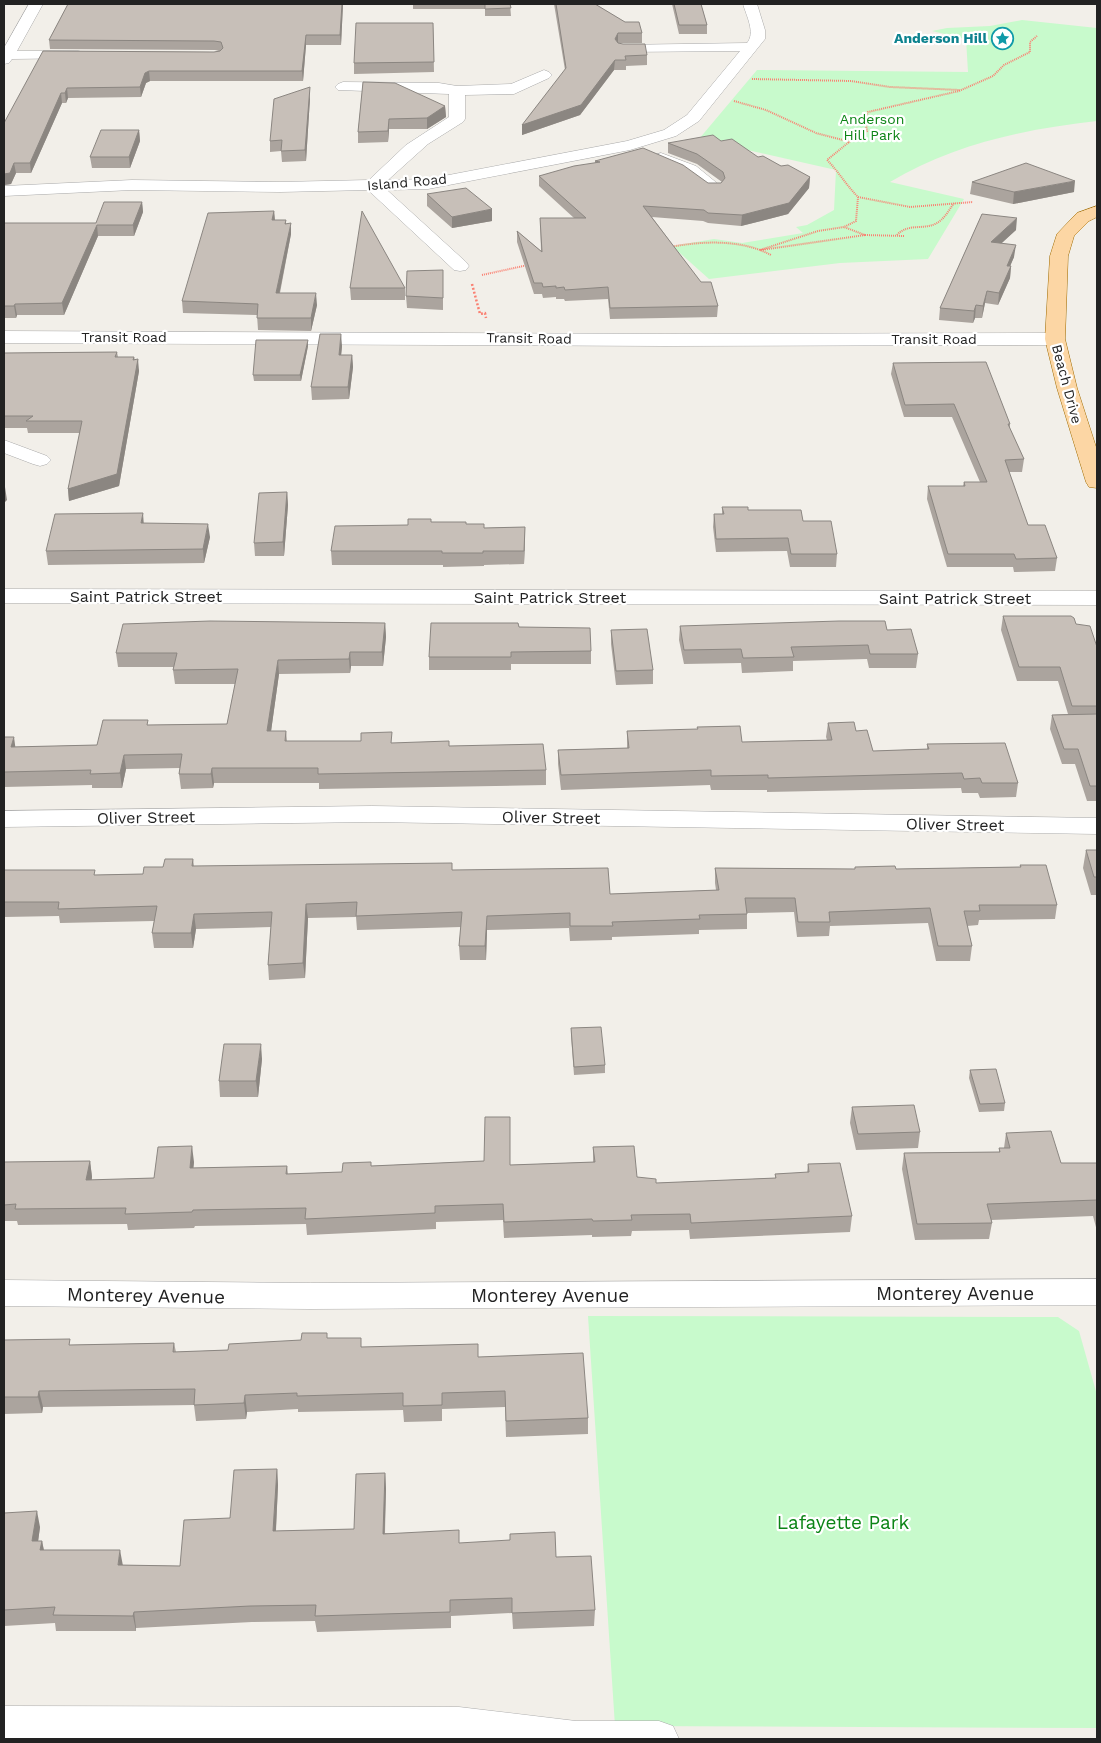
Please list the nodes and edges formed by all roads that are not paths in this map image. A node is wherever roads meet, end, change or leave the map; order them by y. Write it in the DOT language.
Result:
graph roads {
  1 [pos="36,4"];
  2 [pos="750,4"];
  3 [pos="752,47"];
  4 [pos="623,48"];
  5 [pos="96,55"];
  6 [pos="5,56"];
  7 [pos="544,74"];
  8 [pos="343,88"];
  9 [pos="456,91"];
  10 [pos="630,145"];
  11 [pos="373,186"];
  12 [pos="715,188"];
  13 [pos="4,191"];
  14 [pos="1097,211"];
  15 [pos="460,266"];
  16 [pos="4,337"];
  17 [pos="1055,339"];
  18 [pos="4,446"];
  19 [pos="40,460"];
  20 [pos="1097,482"];
  21 [pos="4,596"];
  22 [pos="1097,598"];
  23 [pos="4,819"];
  24 [pos="1097,826"];
  25 [pos="1097,1292"];
  26 [pos="4,1293"];
  27 [pos="4,1724"];
  28 [pos="344,1733"];
  29 [pos="659,1739"];
  1 -- 6 [label="street"];
  2 -- 3 [label="street"];
  3 -- 4 [label="street"];
  3 -- 10 [label="street, Island Road"];
  5 -- 6 [label="street"];
  7 -- 9 [label="street"];
  8 -- 9 [label="street"];
  9 -- 11 [label="street"];
  10 -- 11 [label="street, Island Road"];
  10 -- 12 [label="street"];
  11 -- 13 [label="street, Island Road"];
  11 -- 15 [label="street"];
  14 -- 17 [label="main road, Beach Drive"];
  16 -- 17 [label="street, Transit Road"];
  17 -- 20 [label="main road, Beach Drive"];
  18 -- 19 [label="street"];
  21 -- 22 [label="street, Saint Patrick Street"];
  23 -- 24 [label="street, Oliver Street"];
  25 -- 26 [label="street, Monterey Avenue"];
  27 -- 28 [label="street"];
  28 -- 29 [label="street"];
}
